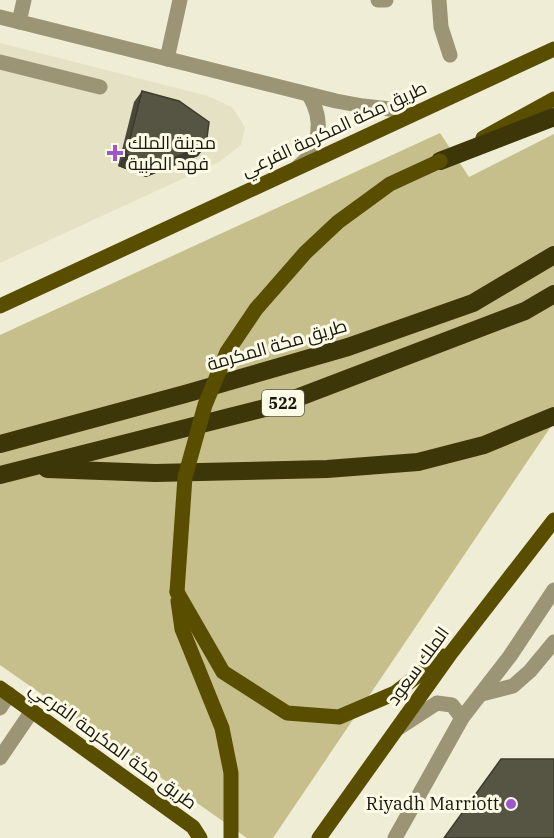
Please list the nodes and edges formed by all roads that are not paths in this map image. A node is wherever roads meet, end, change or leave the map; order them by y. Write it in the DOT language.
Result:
graph roads {
  1 [pos="24,0"];
  2 [pos="180,0"];
  3 [pos="378,0"];
  4 [pos="386,0"];
  5 [pos="439,0"];
  6 [pos="0,17"];
  7 [pos="19,22"];
  8 [pos="554,49"];
  9 [pos="450,55"];
  10 [pos="166,59"];
  11 [pos="0,62"];
  12 [pos="100,87"];
  13 [pos="309,95"];
  14 [pos="554,99"];
  15 [pos="417,112"];
  16 [pos="554,117"];
  17 [pos="440,160"];
  18 [pos="295,170"];
  19 [pos="554,255"];
  20 [pos="554,294"];
  21 [pos="0,306"];
  22 [pos="554,416"];
  23 [pos="0,443"];
  24 [pos="24,468"];
  25 [pos="0,475"];
  26 [pos="554,520"];
  27 [pos="554,590"];
  28 [pos="177,592"];
  29 [pos="554,642"];
  30 [pos="456,645"];
  31 [pos="4,691"];
  32 [pos="482,694"];
  33 [pos="0,708"];
  34 [pos="32,711"];
  35 [pos="462,718"];
  36 [pos="397,729"];
  37 [pos="0,758"];
  38 [pos="200,838"];
  39 [pos="231,838"];
  40 [pos="319,838"];
  41 [pos="394,838"];
  1 -- 7 [label="street"];
  2 -- 10 [label="street"];
  3 -- 4 [label="street"];
  5 -- 9 [label="street"];
  6 -- 7 [label="street"];
  7 -- 10 [label="street"];
  8 -- 15 [label="main road, طريق مكة المكرمة الفرعي"];
  10 -- 13 [label="street"];
  11 -- 12 [label="street"];
  13 -- 15 [label="street"];
  13 -- 18 [label="street"];
  14 -- 17 [label="main road"];
  15 -- 18 [label="main road, طريق مكة المكرمة الفرعي"];
  16 -- 17 [label="highway"];
  17 -- 28 [label="main road, bridge"];
  18 -- 21 [label="main road, طريق مكة المكرمة الفرعي"];
  19 -- 23 [label="highway, طريق مكة المكرمة / 522"];
  20 -- 24 [label="highway, 522"];
  22 -- 24 [label="highway"];
  24 -- 25 [label="highway, 522"];
  26 -- 30 [label="main road, الملك سعود"];
  27 -- 32 [label="street"];
  28 -- 30 [label="main road"];
  28 -- 39 [label="main road"];
  29 -- 32 [label="street"];
  30 -- 36 [label="main road, الملك سعود"];
  31 -- 33 [label="street"];
  31 -- 34 [label="main road, طريق مكة المكرمة الفرعي"];
  32 -- 35 [label="street"];
  34 -- 37 [label="street"];
  34 -- 38 [label="main road, طريق مكة المكرمة الفرعي"];
  35 -- 36 [label="street"];
  35 -- 41 [label="street"];
  36 -- 40 [label="main road, الملك سعود"];
}
